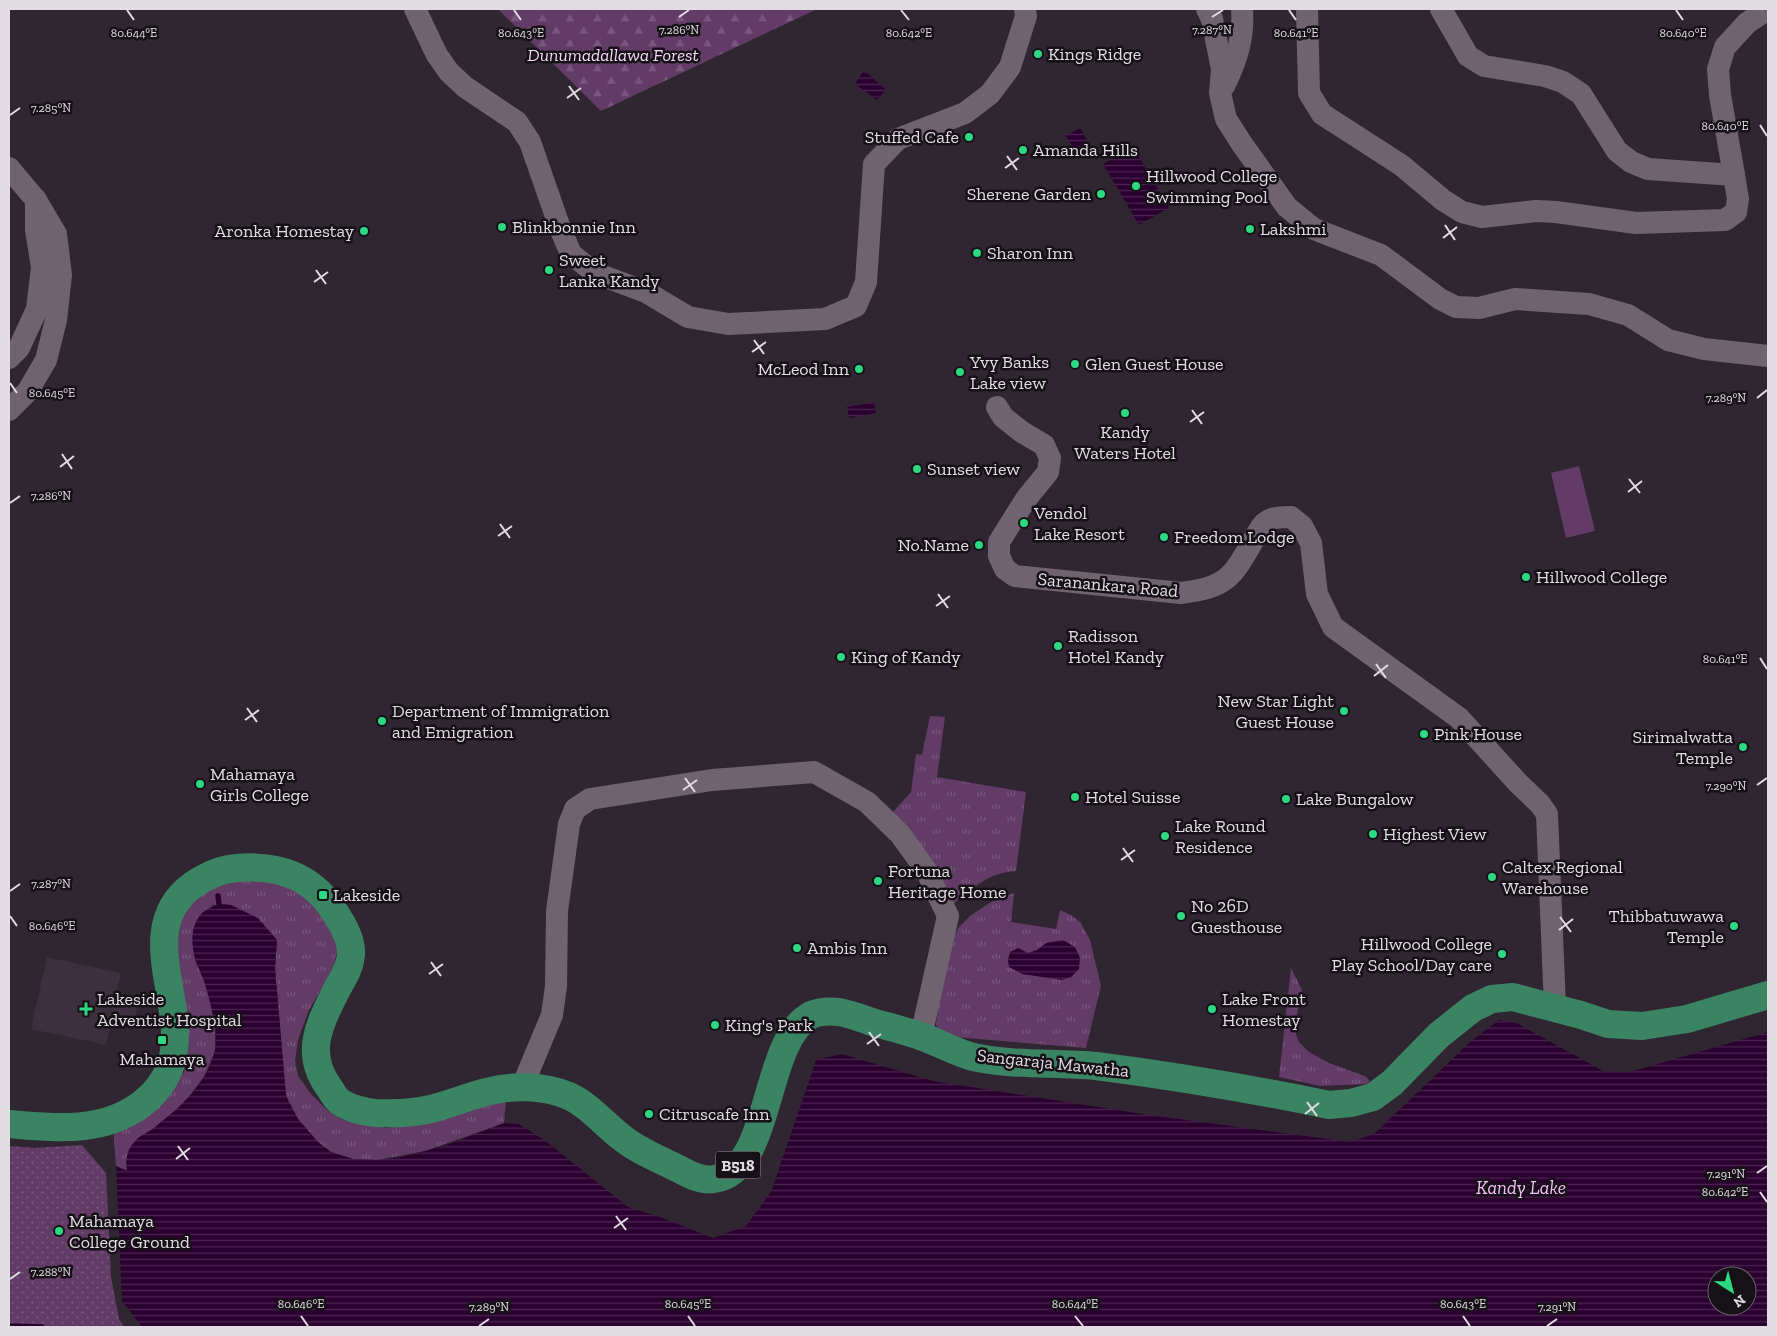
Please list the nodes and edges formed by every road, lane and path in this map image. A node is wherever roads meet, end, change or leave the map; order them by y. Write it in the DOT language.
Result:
graph roads {
  1 [pos="415,9"];
  2 [pos="1025,9"];
  3 [pos="1207,9"];
  4 [pos="1242,9"];
  5 [pos="1307,9"];
  6 [pos="1441,9"];
  7 [pos="1768,9"];
  8 [pos="1220,93"];
  9 [pos="9,168"];
  10 [pos="1734,175"];
  11 [pos="36,200"];
  12 [pos="1768,356"];
  13 [pos="9,358"];
  14 [pos="997,407"];
  15 [pos="9,410"];
  16 [pos="1768,995"];
  17 [pos="1555,1008"];
  18 [pos="922,1036"];
  19 [pos="522,1087"];
  20 [pos="9,1124"];
  1 -- 2 [label="street"];
  3 -- 8 [label="street"];
  4 -- 8 [label="street"];
  5 -- 10 [label="street"];
  6 -- 10 [label="street"];
  7 -- 10 [label="street"];
  8 -- 12 [label="street"];
  9 -- 11 [label="street"];
  11 -- 13 [label="street"];
  11 -- 15 [label="street"];
  14 -- 17 [label="street, Saranankara Road"];
  16 -- 17 [label="main road, Sangaraja Mawatha / B518"];
  17 -- 18 [label="main road, Sangaraja Mawatha / B518"];
  18 -- 19 [label="main road, Sangaraja Mawatha / B518"];
  18 -- 19 [label="street"];
  19 -- 20 [label="main road, Sangaraja Mawatha / B518"];
}
